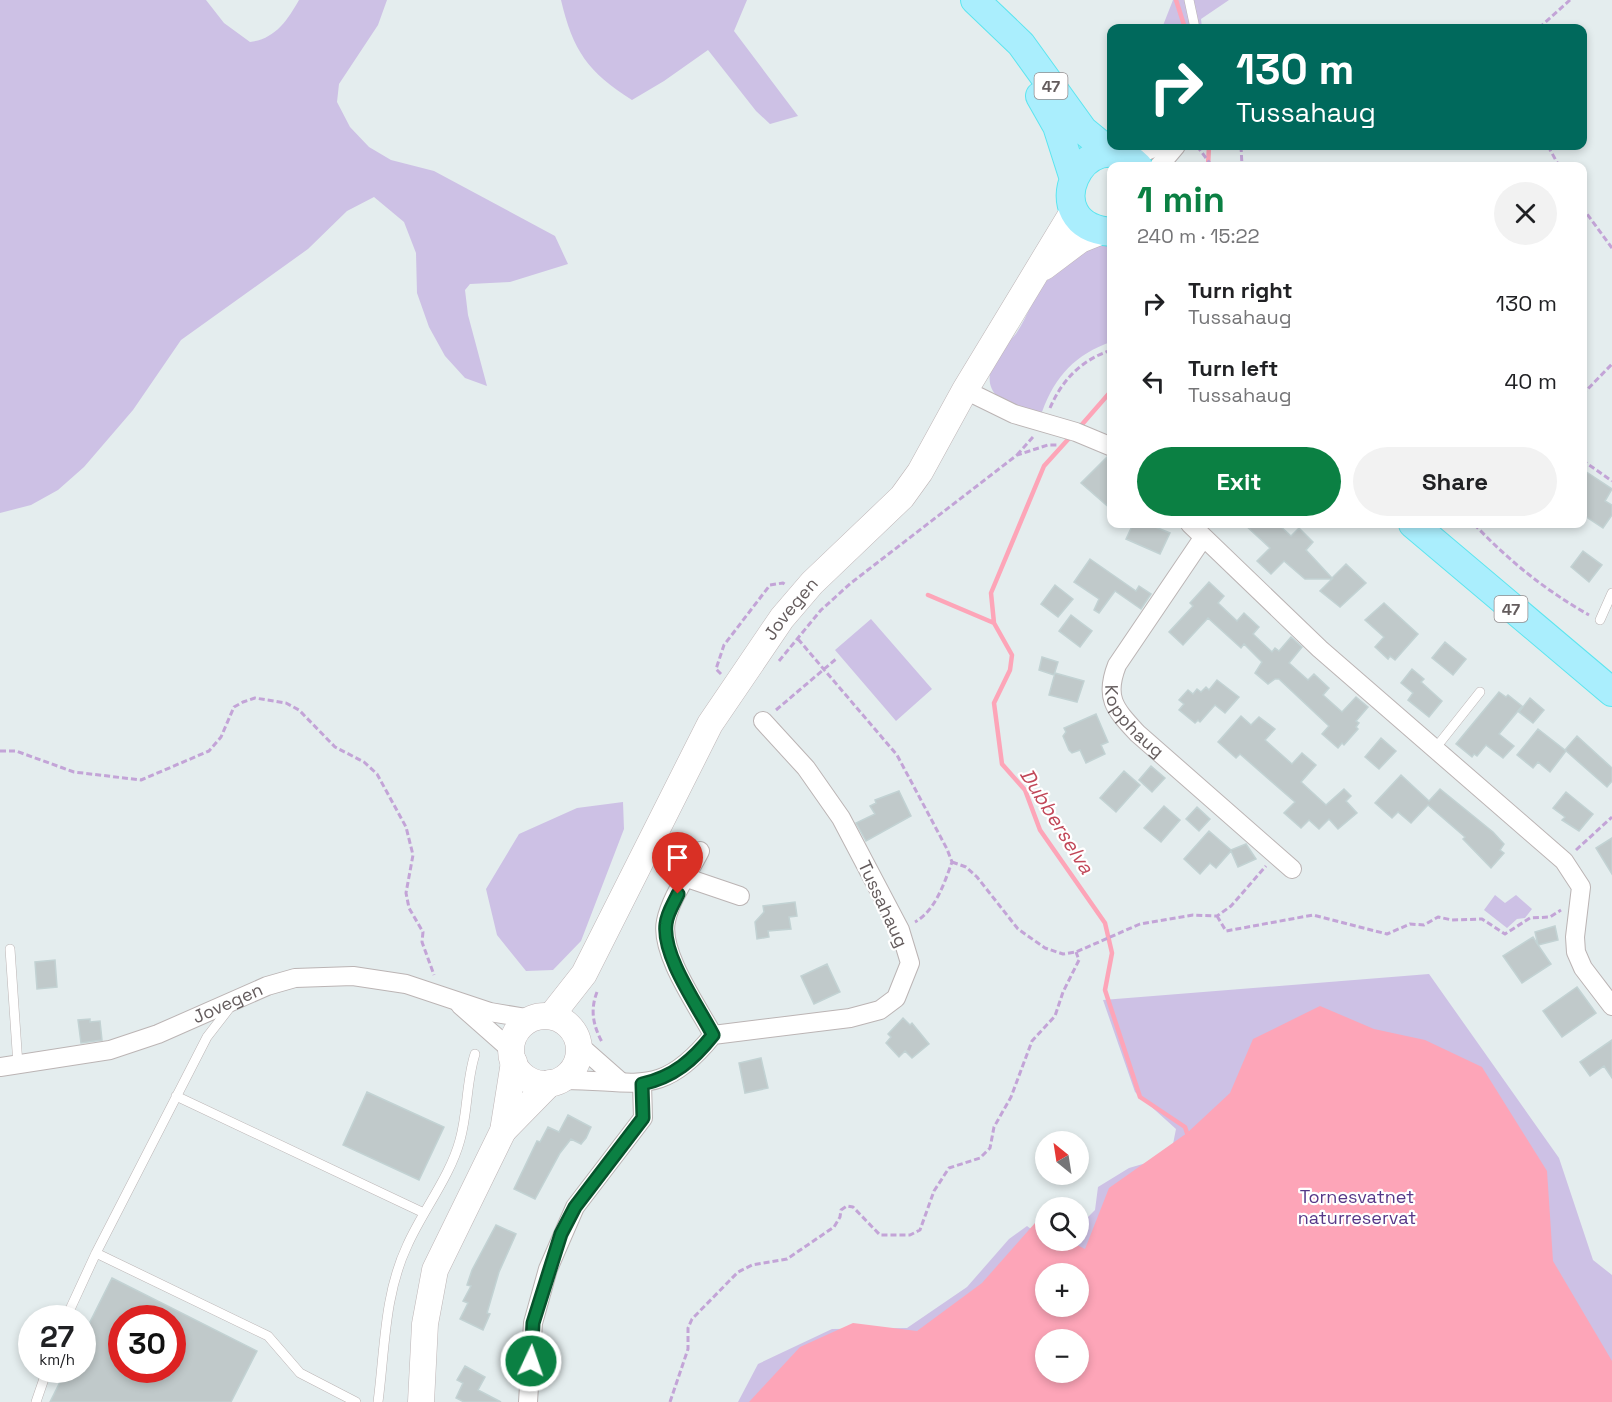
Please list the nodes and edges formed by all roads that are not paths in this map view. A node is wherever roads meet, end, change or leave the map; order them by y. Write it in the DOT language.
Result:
graph roads {
  1 [pos="1189,0"];
  2 [pos="983,9"];
  3 [pos="1194,24"];
  4 [pos="1107,146"];
  5 [pos="1149,150"];
  6 [pos="1173,150"];
  7 [pos="1124,158"];
  8 [pos="1162,162"];
  9 [pos="1073,177"];
  10 [pos="1074,210"];
  11 [pos="1106,232"];
  12 [pos="1037,273"];
  13 [pos="965,390"];
  14 [pos="1107,445"];
  15 [pos="1194,528"];
  16 [pos="1418,528"];
  17 [pos="1446,528"];
  18 [pos="1203,538"];
  19 [pos="1612,593"];
  20 [pos="1599,621"];
  21 [pos="1612,669"];
  22 [pos="1480,692"];
  23 [pos="1612,693"];
  24 [pos="763,721"];
  25 [pos="1434,750"];
  26 [pos="700,851"];
  27 [pos="1292,869"];
  28 [pos="687,878"];
  29 [pos="740,896"];
  30 [pos="10,950"];
  31 [pos="238,998"];
  32 [pos="451,1000"];
  33 [pos="1612,1006"];
  34 [pos="567,1030"];
  35 [pos="713,1035"];
  36 [pos="475,1054"];
  37 [pos="513,1056"];
  38 [pos="9,1066"];
  39 [pos="556,1082"];
  40 [pos="621,1082"];
  41 [pos="642,1084"];
  42 [pos="176,1096"];
  43 [pos="502,1131"];
  44 [pos="424,1213"];
  45 [pos="96,1253"];
  46 [pos="72,1305"];
  47 [pos="43,1383"];
  48 [pos="36,1402"];
  49 [pos="356,1402"];
  50 [pos="378,1402"];
  51 [pos="421,1402"];
  52 [pos="528,1402"];
  1 -- 3 [label="lane"];
  2 -- 4 [label="main road, 47"];
  2 -- 9 [label="main road, 47"];
  5 -- 7 [label="street"];
  6 -- 8 [label="street"];
  7 -- 9 [label="main road"];
  9 -- 10 [label="main road, 47"];
  10 -- 11 [label="main road"];
  10 -- 12 [label="street, Jovegen"];
  11 -- 12 [label="street, Jovegen"];
  12 -- 13 [label="street, Jovegen"];
  13 -- 14 [label="street"];
  13 -- 34 [label="street, Jovegen"];
  15 -- 18 [label="street"];
  16 -- 23 [label="main road, 47"];
  17 -- 21 [label="main road, 47"];
  18 -- 25 [label="street"];
  18 -- 27 [label="street, Kopphaug"];
  19 -- 20 [label="lane"];
  22 -- 25 [label="lane"];
  24 -- 35 [label="street, Tussahaug"];
  25 -- 33 [label="street"];
  26 -- 28 [label="street"];
  28 -- 29 [label="street"];
  28 -- 35 [label="street"];
  30 -- 38 [label="lane"];
  31 -- 32 [label="street, Jovegen"];
  31 -- 38 [label="street, Jovegen"];
  31 -- 42 [label="lane"];
  32 -- 34 [label="street, Jovegen"];
  32 -- 37 [label="street, Jovegen"];
  34 -- 37 [label="street"];
  34 -- 39 [label="street"];
  34 -- 40 [label="street"];
  35 -- 41 [label="street"];
  36 -- 44 [label="lane"];
  37 -- 39 [label="street"];
  37 -- 43 [label="street"];
  39 -- 40 [label="street"];
  39 -- 43 [label="street"];
  40 -- 41 [label="street"];
  41 -- 52 [label="street"];
  42 -- 44 [label="lane"];
  42 -- 45 [label="lane"];
  43 -- 51 [label="street"];
  44 -- 50 [label="lane"];
  45 -- 46 [label="lane"];
  45 -- 49 [label="lane"];
  47 -- 48 [label="lane"];
}
